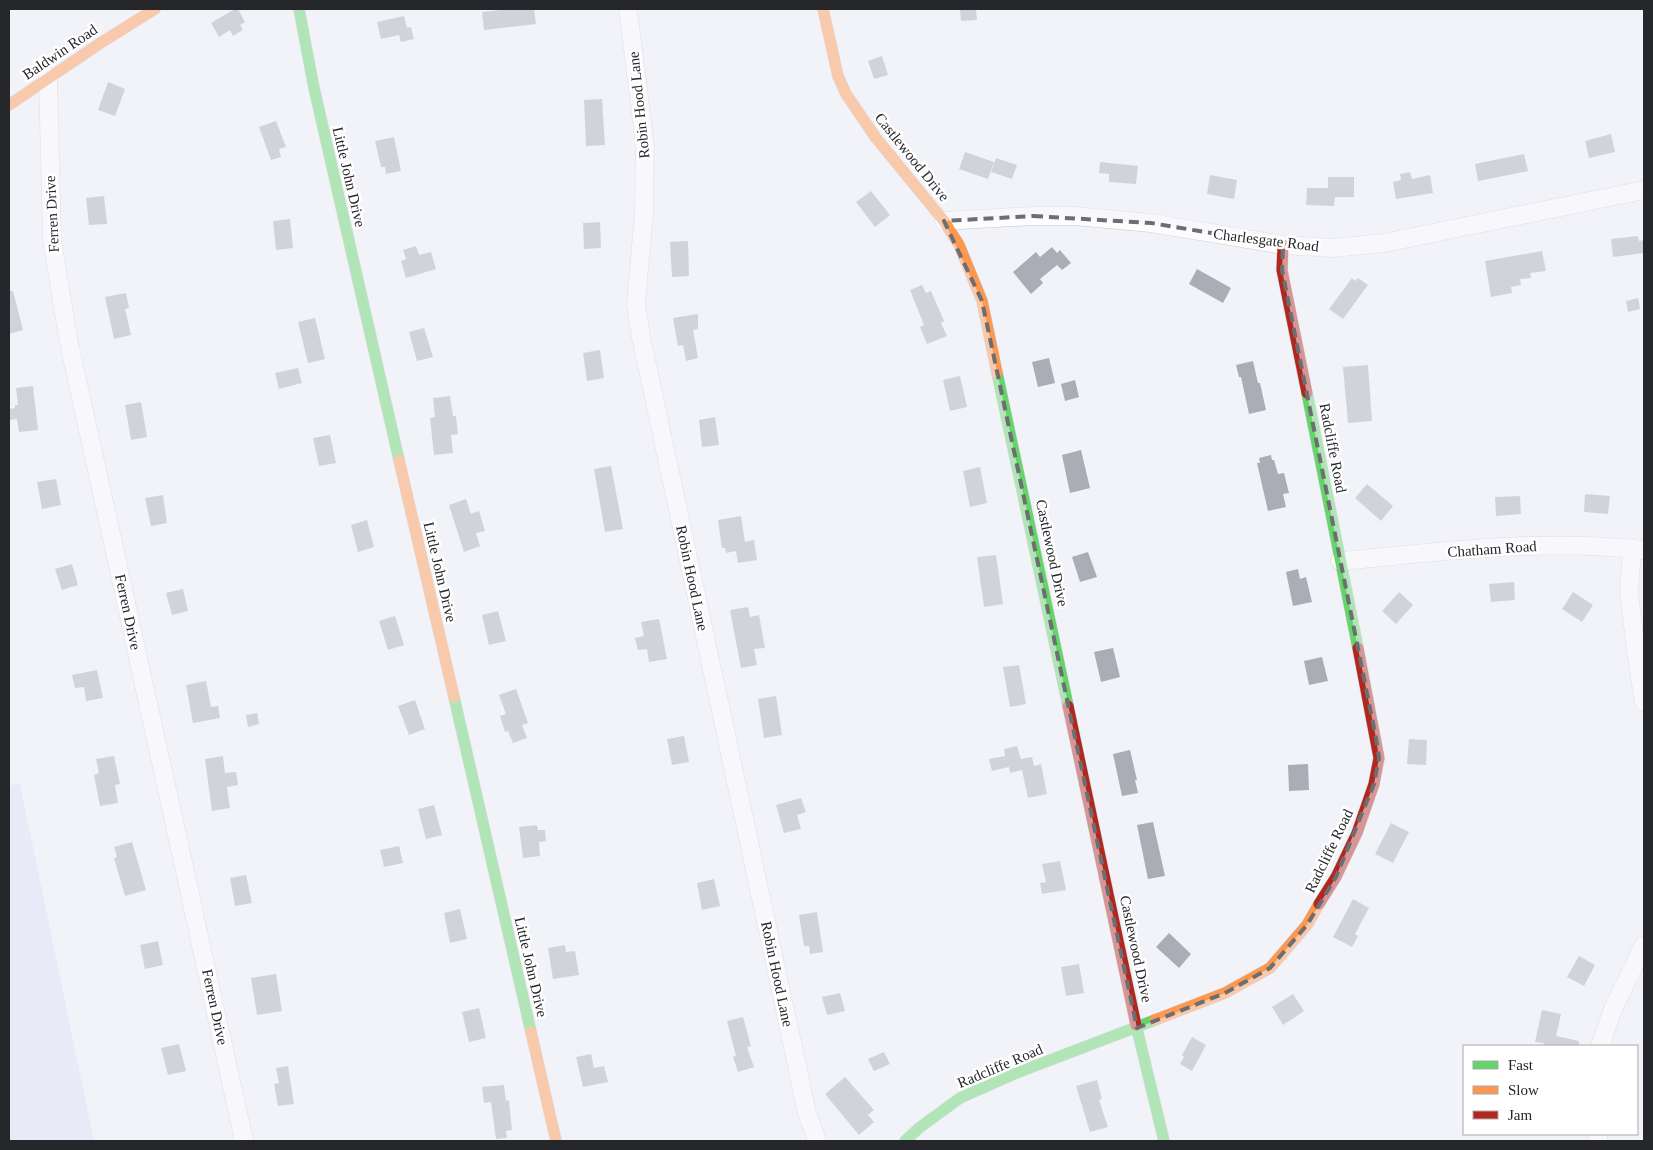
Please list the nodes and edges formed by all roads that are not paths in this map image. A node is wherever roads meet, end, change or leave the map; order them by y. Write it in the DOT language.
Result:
graph roads {
  1 [pos="155,9"];
  2 [pos="299,9"];
  3 [pos="628,9"];
  4 [pos="823,9"];
  5 [pos="48,77"];
  6 [pos="9,105"];
  7 [pos="1644,190"];
  8 [pos="944,222"];
  9 [pos="1282,245"];
  10 [pos="1638,549"];
  11 [pos="1340,561"];
  12 [pos="1644,702"];
  13 [pos="1644,945"];
  14 [pos="1137,1028"];
  15 [pos="1600,1045"];
  16 [pos="244,1141"];
  17 [pos="556,1141"];
  18 [pos="817,1141"];
  19 [pos="905,1141"];
  20 [pos="1164,1141"];
  1 -- 5 [label="street, Baldwin Road"];
  2 -- 17 [label="street, Little John Drive"];
  3 -- 18 [label="street, Robin Hood Lane"];
  4 -- 8 [label="street, Castlewood Drive"];
  5 -- 6 [label="street, Baldwin Road"];
  5 -- 16 [label="street, Ferren Drive"];
  7 -- 9 [label="street, Charlesgate Road"];
  8 -- 9 [label="street, Charlesgate Road"];
  8 -- 14 [label="street, Castlewood Drive"];
  9 -- 11 [label="street, Radcliffe Road"];
  10 -- 11 [label="street, Chatham Road"];
  10 -- 12 [label="street"];
  11 -- 14 [label="street, Radcliffe Road"];
  13 -- 15 [label="street"];
  14 -- 19 [label="street, Radcliffe Road"];
  14 -- 20 [label="street, Castlewood Drive"];
}
